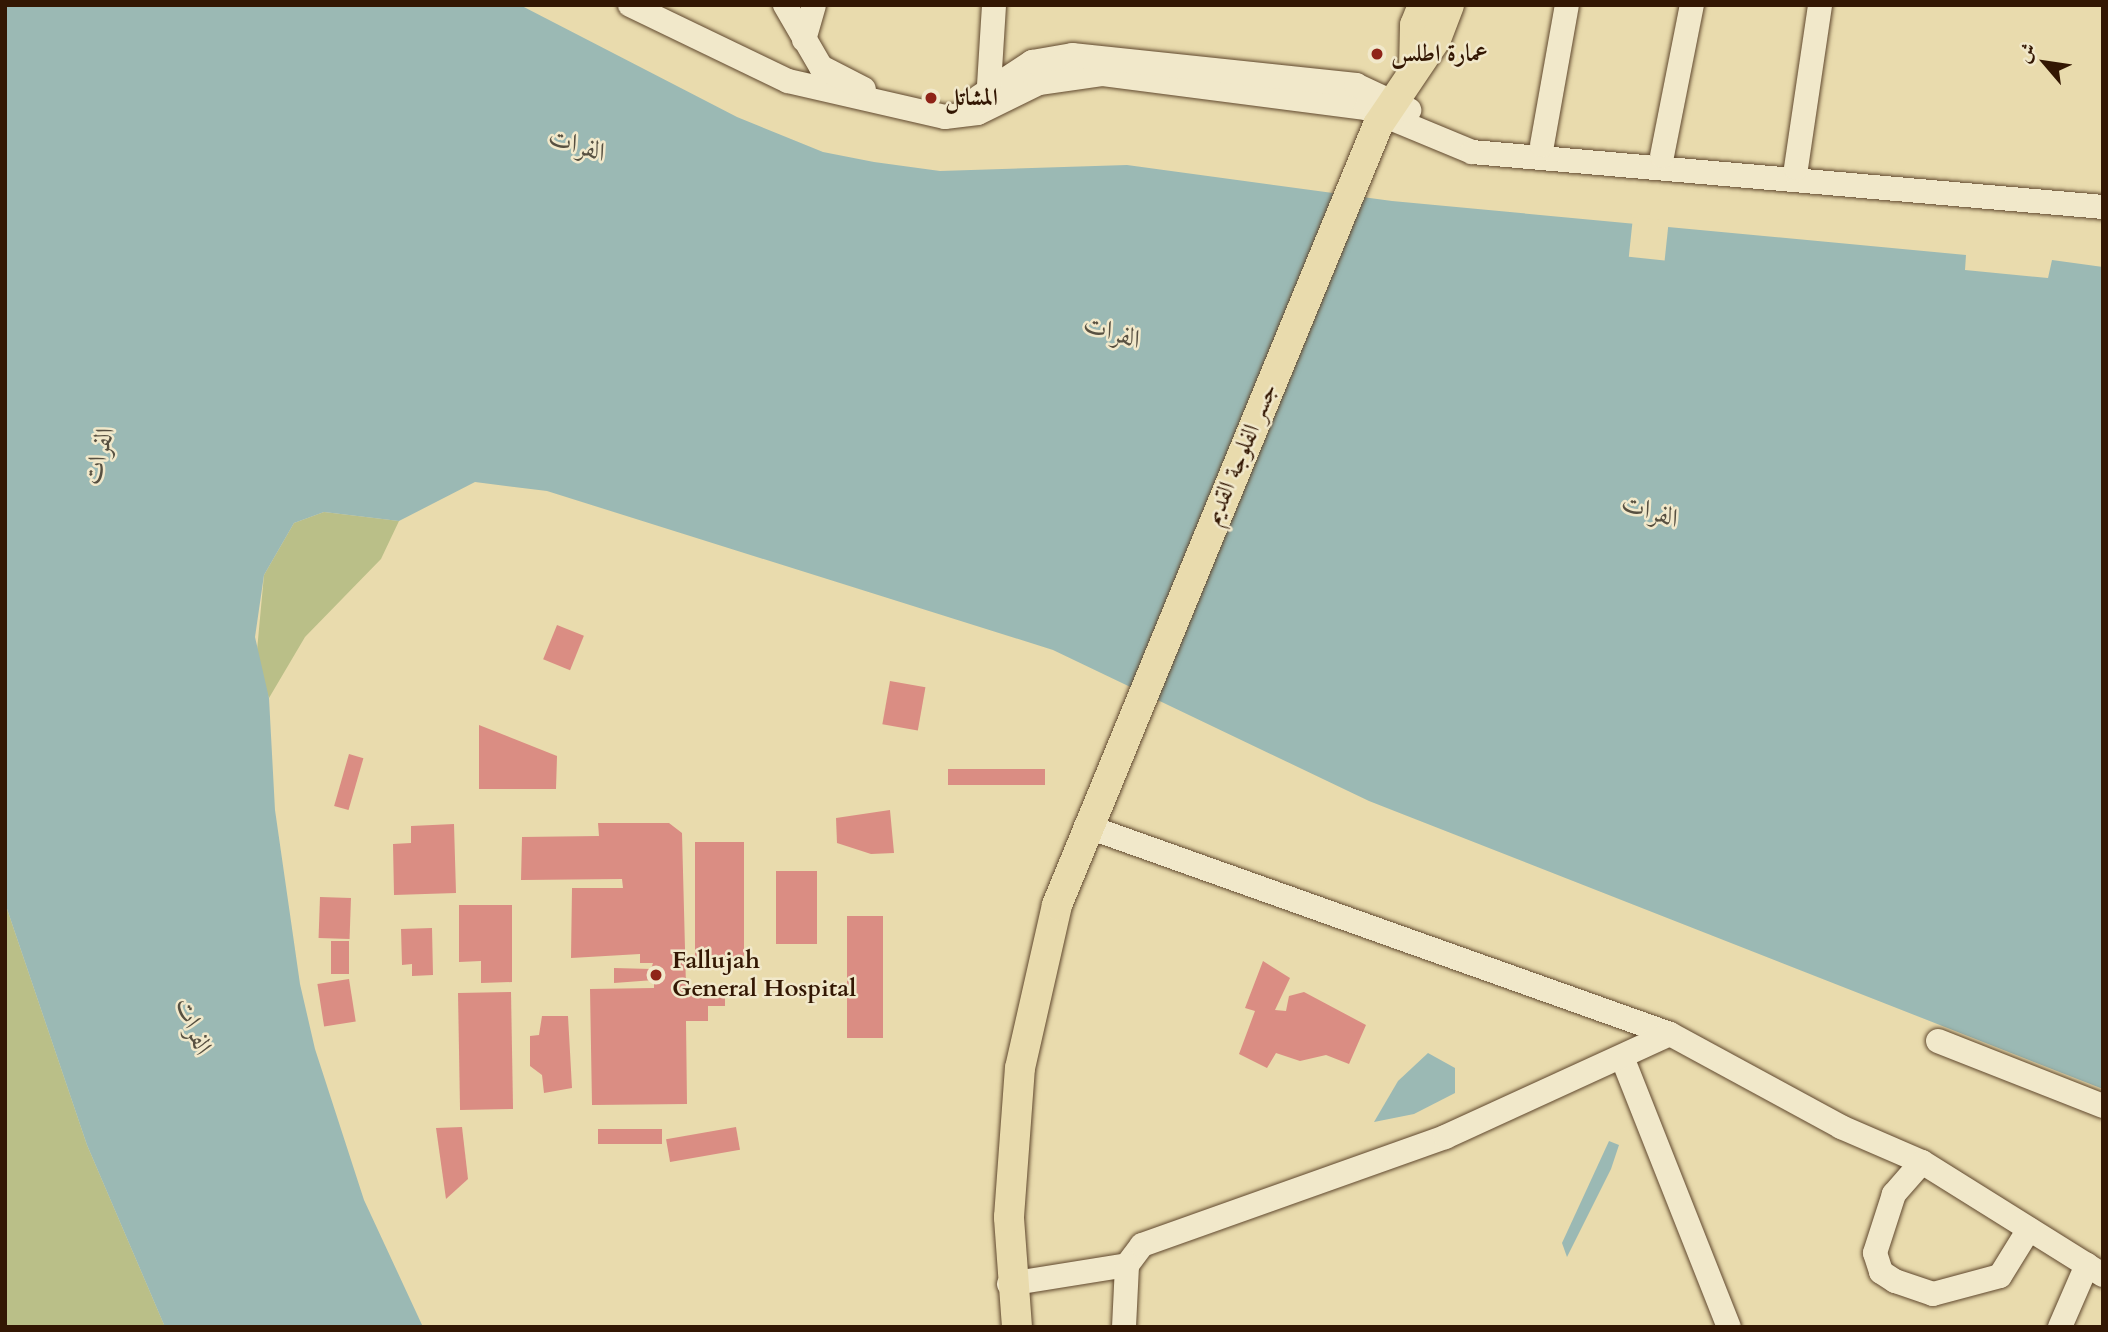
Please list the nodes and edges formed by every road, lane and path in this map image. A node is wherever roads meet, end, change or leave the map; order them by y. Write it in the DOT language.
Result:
graph roads {
  1 [pos="629,5"];
  2 [pos="785,5"];
  3 [pos="814,5"];
  4 [pos="994,5"];
  5 [pos="1423,5"];
  6 [pos="1449,5"];
  7 [pos="1567,5"];
  8 [pos="1692,5"];
  9 [pos="1820,5"];
  10 [pos="806,45"];
  11 [pos="1414,70"];
  12 [pos="788,81"];
  13 [pos="988,100"];
  14 [pos="1388,113"];
  15 [pos="1542,145"];
  16 [pos="1662,156"];
  17 [pos="1796,168"];
  18 [pos="2103,194"];
  19 [pos="2103,207"];
  20 [pos="1086,826"];
  21 [pos="1670,1034"];
  22 [pos="1938,1041"];
  23 [pos="1622,1056"];
  24 [pos="2103,1106"];
  25 [pos="1922,1162"];
  26 [pos="2029,1229"];
  27 [pos="1127,1265"];
  28 [pos="2095,1270"];
  29 [pos="1009,1284"];
  30 [pos="1017,1327"];
  31 [pos="1124,1327"];
  32 [pos="1729,1327"];
  33 [pos="2060,1327"];
  1 -- 12 [label="street"];
  2 -- 10 [label="street"];
  3 -- 10 [label="street"];
  4 -- 13 [label="street"];
  5 -- 11 [label="main road"];
  6 -- 11 [label="main road, جسر الفلوجة القديم"];
  7 -- 15 [label="street"];
  8 -- 16 [label="street"];
  9 -- 17 [label="street"];
  10 -- 12 [label="street"];
  10 -- 13 [label="street"];
  11 -- 14 [label="main road, جسر الفلوجة القديم"];
  12 -- 13 [label="street"];
  13 -- 14 [label="street"];
  14 -- 15 [label="street"];
  14 -- 19 [label="street"];
  14 -- 20 [label="main road, جسر الفلوجة القديم"];
  15 -- 16 [label="street"];
  16 -- 17 [label="street"];
  17 -- 18 [label="street"];
  20 -- 21 [label="street"];
  20 -- 29 [label="main road, جسر الفلوجة القديم"];
  21 -- 23 [label="street"];
  21 -- 25 [label="street"];
  22 -- 24 [label="street"];
  23 -- 27 [label="street"];
  23 -- 32 [label="street"];
  25 -- 26 [label="street"];
  25 -- 26 [label="street"];
  26 -- 28 [label="street"];
  27 -- 29 [label="street"];
  27 -- 31 [label="street"];
  28 -- 33 [label="street"];
  29 -- 30 [label="main road, جسر الفلوجة القديم"];
}
